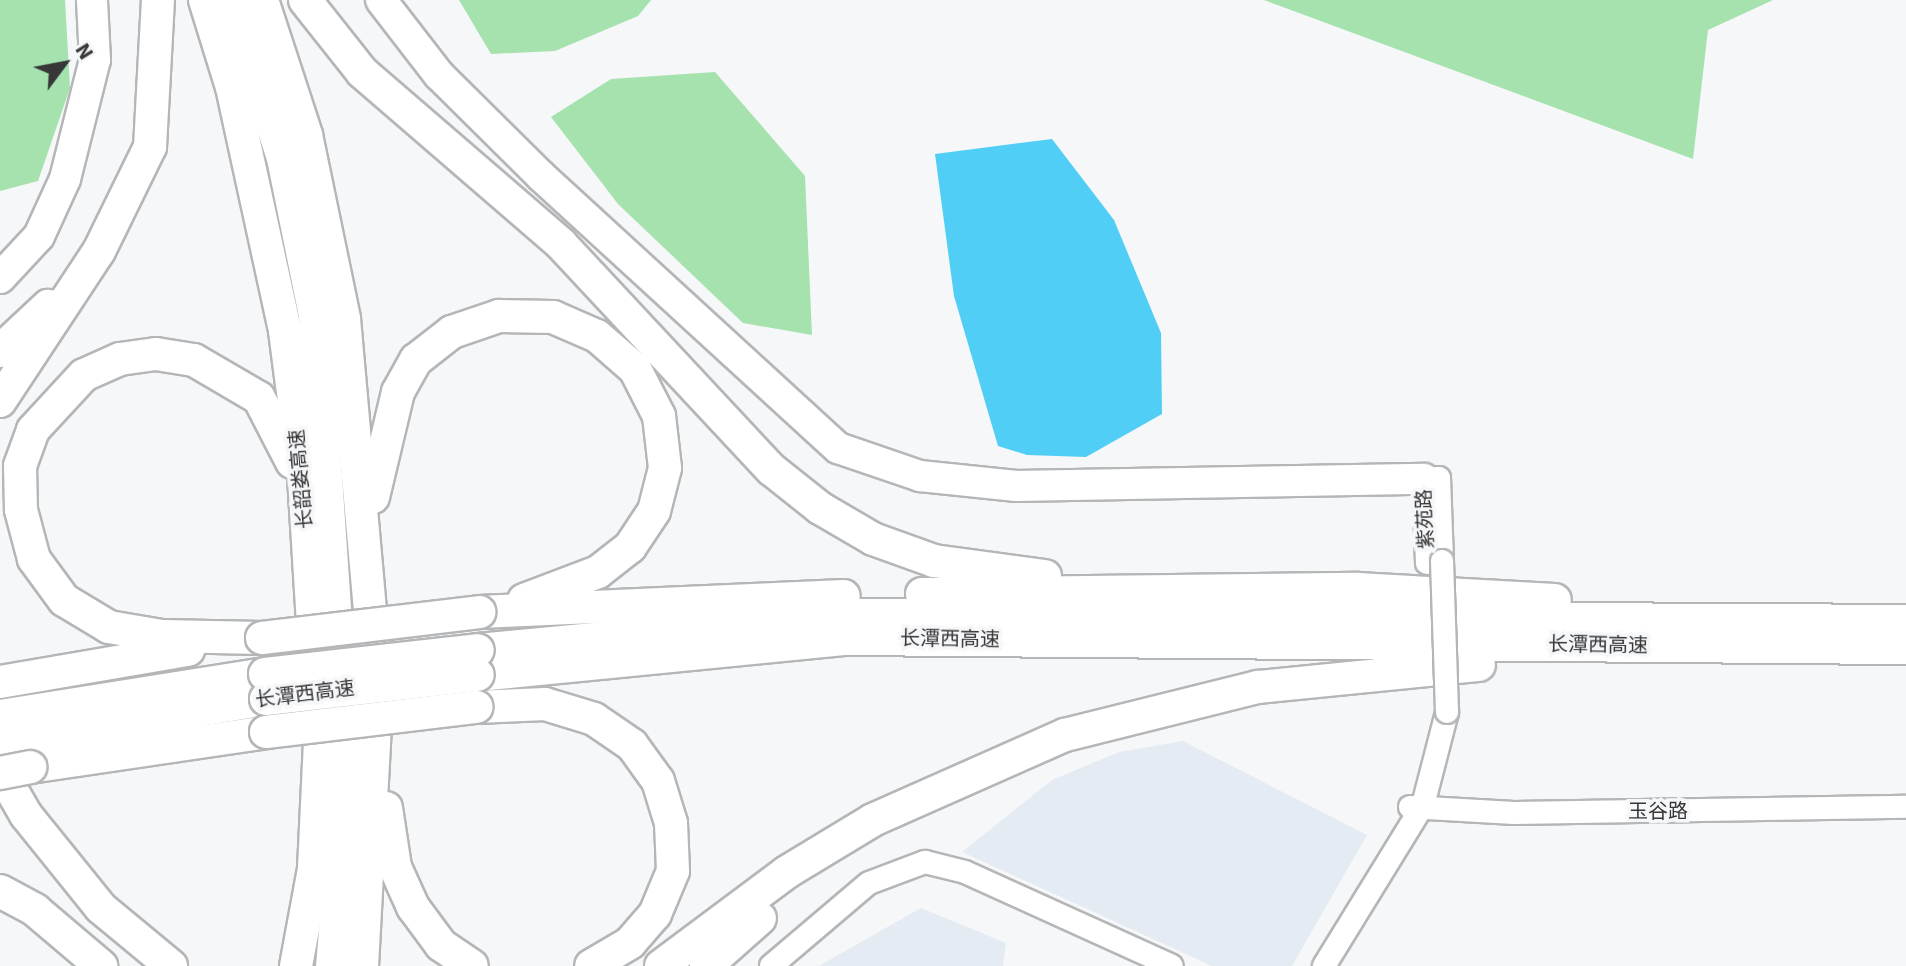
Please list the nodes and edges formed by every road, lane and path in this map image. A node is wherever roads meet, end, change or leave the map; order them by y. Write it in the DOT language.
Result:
graph roads {
  1 [pos="92,0"];
  2 [pos="158,0"];
  3 [pos="205,0"];
  4 [pos="232,0"];
  5 [pos="262,0"];
  6 [pos="305,0"];
  7 [pos="381,0"];
  8 [pos="0,278"];
  9 [pos="76,284"];
  10 [pos="0,351"];
  11 [pos="0,401"];
  12 [pos="1424,479"];
  13 [pos="307,524"];
  14 [pos="365,556"];
  15 [pos="1255,592"];
  16 [pos="479,612"];
  17 [pos="1906,621"];
  18 [pos="1846,622"];
  19 [pos="262,638"];
  20 [pos="1795,648"];
  21 [pos="1906,648"];
  22 [pos="478,662"];
  23 [pos="0,682"];
  24 [pos="376,734"];
  25 [pos="7,746"];
  26 [pos="946,783"];
  27 [pos="1906,799"];
  28 [pos="1417,804"];
  29 [pos="1906,807"];
  30 [pos="0,891"];
  31 [pos="101,966"];
  32 [pos="171,966"];
  33 [pos="296,966"];
  34 [pos="332,966"];
  35 [pos="362,966"];
  36 [pos="472,966"];
  37 [pos="591,966"];
  38 [pos="661,966"];
  39 [pos="706,966"];
  40 [pos="771,966"];
  41 [pos="787,966"];
  42 [pos="1144,966"];
  43 [pos="1172,966"];
  44 [pos="1314,966"];
  45 [pos="1324,966"];
  1 -- 8 [label="highway"];
  2 -- 9 [label="highway"];
  3 -- 13 [label="highway, 长韶娄高速"];
  4 -- 34 [label="highway, 长韶娄高速"];
  5 -- 14 [label="highway"];
  6 -- 15 [label="highway"];
  7 -- 12 [label="highway"];
  9 -- 10 [label="highway"];
  9 -- 11 [label="highway"];
  12 -- 28 [label="street, 紫苑路, bridge"];
  13 -- 19 [label="highway"];
  13 -- 33 [label="highway, 长韶娄高速"];
  14 -- 16 [label="highway"];
  14 -- 24 [label="highway"];
  15 -- 16 [label="highway"];
  15 -- 18 [label="highway"];
  16 -- 19 [label="highway, bridge"];
  17 -- 18 [label="highway, 长潭西高速"];
  18 -- 22 [label="highway, 长潭西高速"];
  19 -- 23 [label="highway"];
  20 -- 21 [label="highway, 长潭西高速"];
  20 -- 22 [label="highway, 长潭西高速"];
  20 -- 26 [label="highway"];
  22 -- 25 [label="highway, 长潭西高速, bridge"];
  24 -- 35 [label="highway"];
  24 -- 36 [label="highway"];
  25 -- 32 [label="highway"];
  25 -- 37 [label="highway, bridge"];
  26 -- 38 [label="highway"];
  26 -- 39 [label="highway"];
  27 -- 28 [label="street, 玉谷路"];
  28 -- 29 [label="street, 玉谷路"];
  28 -- 44 [label="street, 紫苑路"];
  28 -- 45 [label="street, 紫苑路"];
  30 -- 31 [label="highway"];
  40 -- 43 [label="street"];
  41 -- 42 [label="street"];
}
